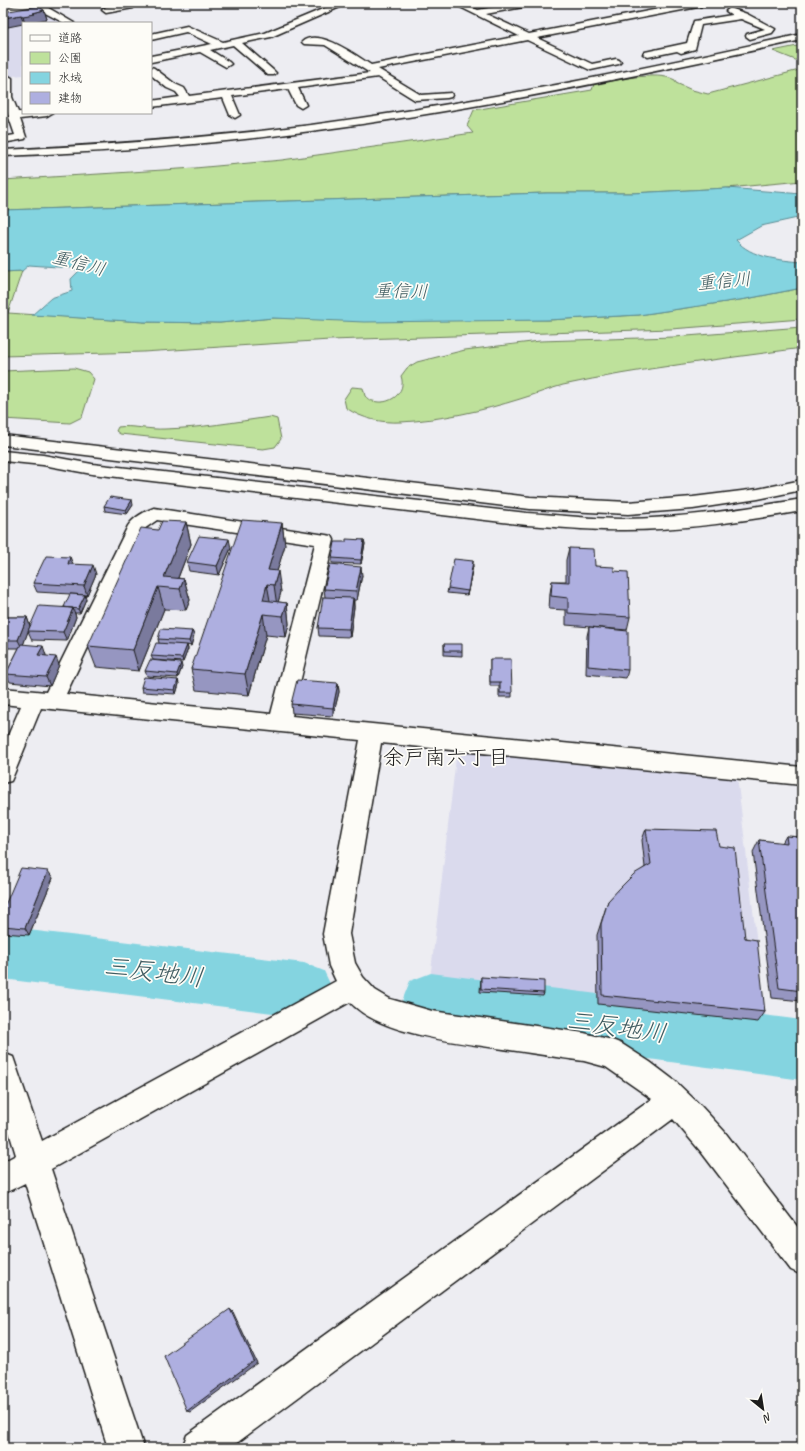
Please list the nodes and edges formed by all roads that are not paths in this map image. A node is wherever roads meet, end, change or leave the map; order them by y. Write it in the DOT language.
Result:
graph roads {
  1 [pos="345,3"];
  2 [pos="456,3"];
  3 [pos="528,3"];
  4 [pos="703,3"];
  5 [pos="41,4"];
  6 [pos="129,6"];
  7 [pos="714,6"];
  8 [pos="106,10"];
  9 [pos="3,11"];
  10 [pos="476,13"];
  11 [pos="744,16"];
  12 [pos="68,22"];
  13 [pos="580,27"];
  14 [pos="588,35"];
  15 [pos="750,36"];
  16 [pos="152,37"];
  17 [pos="529,37"];
  18 [pos="802,37"];
  19 [pos="307,42"];
  20 [pos="236,43"];
  21 [pos="223,45"];
  22 [pos="691,45"];
  23 [pos="202,49"];
  24 [pos="163,56"];
  25 [pos="638,57"];
  26 [pos="152,59"];
  27 [pos="622,60"];
  28 [pos="226,64"];
  29 [pos="174,65"];
  30 [pos="371,68"];
  31 [pos="152,71"];
  32 [pos="271,73"];
  33 [pos="381,74"];
  34 [pos="8,78"];
  35 [pos="163,79"];
  36 [pos="600,79"];
  37 [pos="152,81"];
  38 [pos="292,86"];
  39 [pos="542,90"];
  40 [pos="226,94"];
  41 [pos="186,99"];
  42 [pos="152,104"];
  43 [pos="301,105"];
  44 [pos="36,114"];
  45 [pos="235,115"];
  46 [pos="13,116"];
  47 [pos="3,140"];
  48 [pos="3,153"];
  49 [pos="3,440"];
  50 [pos="3,456"];
  51 [pos="802,485"];
  52 [pos="802,505"];
  53 [pos="3,696"];
  54 [pos="43,700"];
  55 [pos="279,724"];
  56 [pos="372,733"];
  57 [pos="3,774"];
  58 [pos="802,776"];
  59 [pos="353,986"];
  60 [pos="3,1067"];
  61 [pos="675,1100"];
  62 [pos="33,1162"];
  63 [pos="3,1179"];
  64 [pos="802,1259"];
  65 [pos="126,1448"];
  66 [pos="200,1448"];
  1 -- 20 [label="street"];
  2 -- 10 [label="street"];
  3 -- 10 [label="street"];
  4 -- 13 [label="street"];
  5 -- 9 [label="street"];
  5 -- 12 [label="street"];
  6 -- 8 [label="street"];
  7 -- 11 [label="street"];
  10 -- 17 [label="street"];
  11 -- 15 [label="street"];
  11 -- 22 [label="street"];
  13 -- 14 [label="street"];
  13 -- 17 [label="street"];
  16 -- 21 [label="street"];
  17 -- 27 [label="street"];
  17 -- 30 [label="street"];
  18 -- 36 [label="street"];
  19 -- 30 [label="street"];
  20 -- 21 [label="street"];
  20 -- 32 [label="street"];
  21 -- 23 [label="street"];
  22 -- 25 [label="street"];
  22 -- 36 [label="street"];
  23 -- 24 [label="street"];
  23 -- 28 [label="street"];
  24 -- 26 [label="street"];
  24 -- 29 [label="street"];
  30 -- 33 [label="street"];
  31 -- 35 [label="street"];
  33 -- 38 [label="street"];
  33 -- 39 [label="street"];
  34 -- 46 [label="street"];
  35 -- 37 [label="street"];
  35 -- 41 [label="street"];
  36 -- 39 [label="street"];
  38 -- 40 [label="street"];
  38 -- 43 [label="street"];
  39 -- 48 [label="street"];
  40 -- 41 [label="street"];
  40 -- 45 [label="street"];
  41 -- 42 [label="street"];
  44 -- 46 [label="street"];
  46 -- 47 [label="street"];
  49 -- 51 [label="street"];
  50 -- 52 [label="street"];
  53 -- 54 [label="street"];
  54 -- 55 [label="street"];
  54 -- 55 [label="street"];
  54 -- 57 [label="street"];
  55 -- 56 [label="street"];
  56 -- 58 [label="street"];
  56 -- 59 [label="street"];
  59 -- 61 [label="street"];
  59 -- 62 [label="street"];
  60 -- 62 [label="street"];
  61 -- 64 [label="street"];
  61 -- 66 [label="street"];
  62 -- 63 [label="street"];
  62 -- 65 [label="street"];
}
